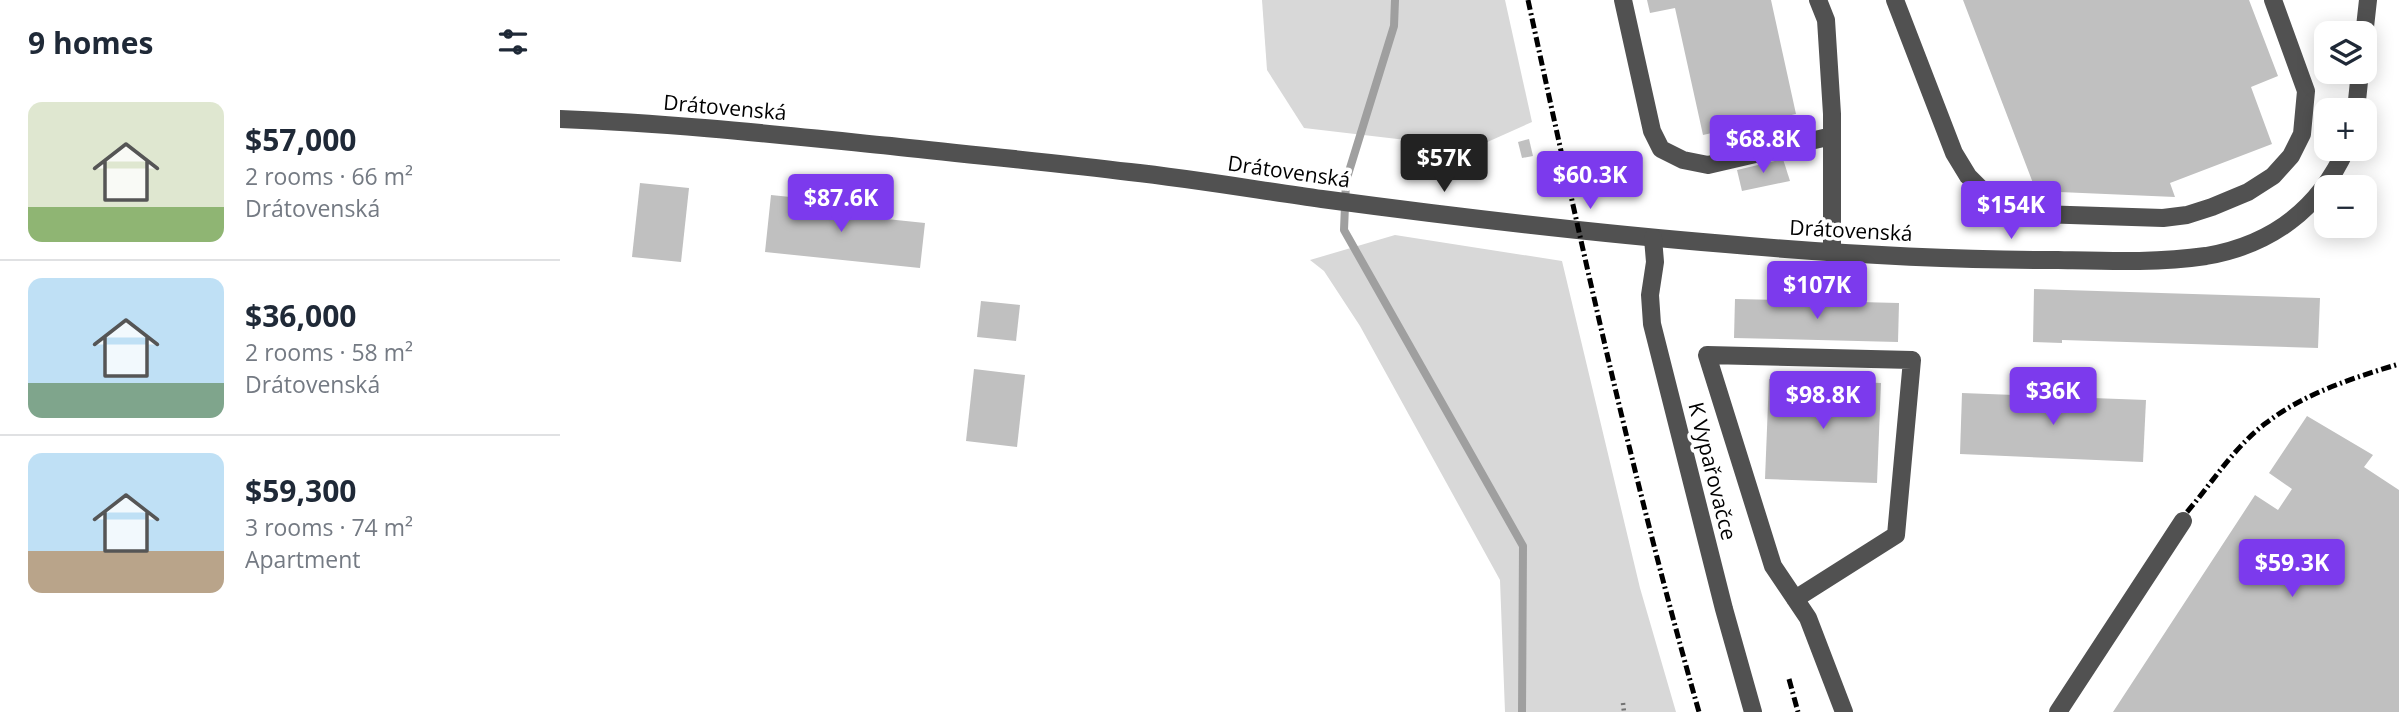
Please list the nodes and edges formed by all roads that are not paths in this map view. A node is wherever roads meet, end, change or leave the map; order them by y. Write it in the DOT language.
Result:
graph roads {
  1 [pos="1623,0"];
  2 [pos="1818,0"];
  3 [pos="1895,0"];
  4 [pos="2273,0"];
  5 [pos="2368,0"];
  6 [pos="2366,21"];
  7 [pos="560,119"];
  8 [pos="1832,136"];
  9 [pos="2339,161"];
  10 [pos="1653,238"];
  11 [pos="1832,254"];
  12 [pos="2183,521"];
  13 [pos="1795,599"];
  14 [pos="1754,712"];
  15 [pos="1844,712"];
  16 [pos="2058,712"];
  1 -- 8 [label="street"];
  2 -- 8 [label="street"];
  3 -- 4 [label="street"];
  5 -- 6 [label="street"];
  7 -- 10 [label="street, Drátovenská"];
  8 -- 11 [label="street"];
  9 -- 11 [label="street, Drátovenská"];
  10 -- 11 [label="street, Drátovenská"];
  10 -- 14 [label="street, K Vypařovačce"];
  12 -- 16 [label="street"];
  13 -- 13 [label="street"];
  13 -- 15 [label="street"];
}
